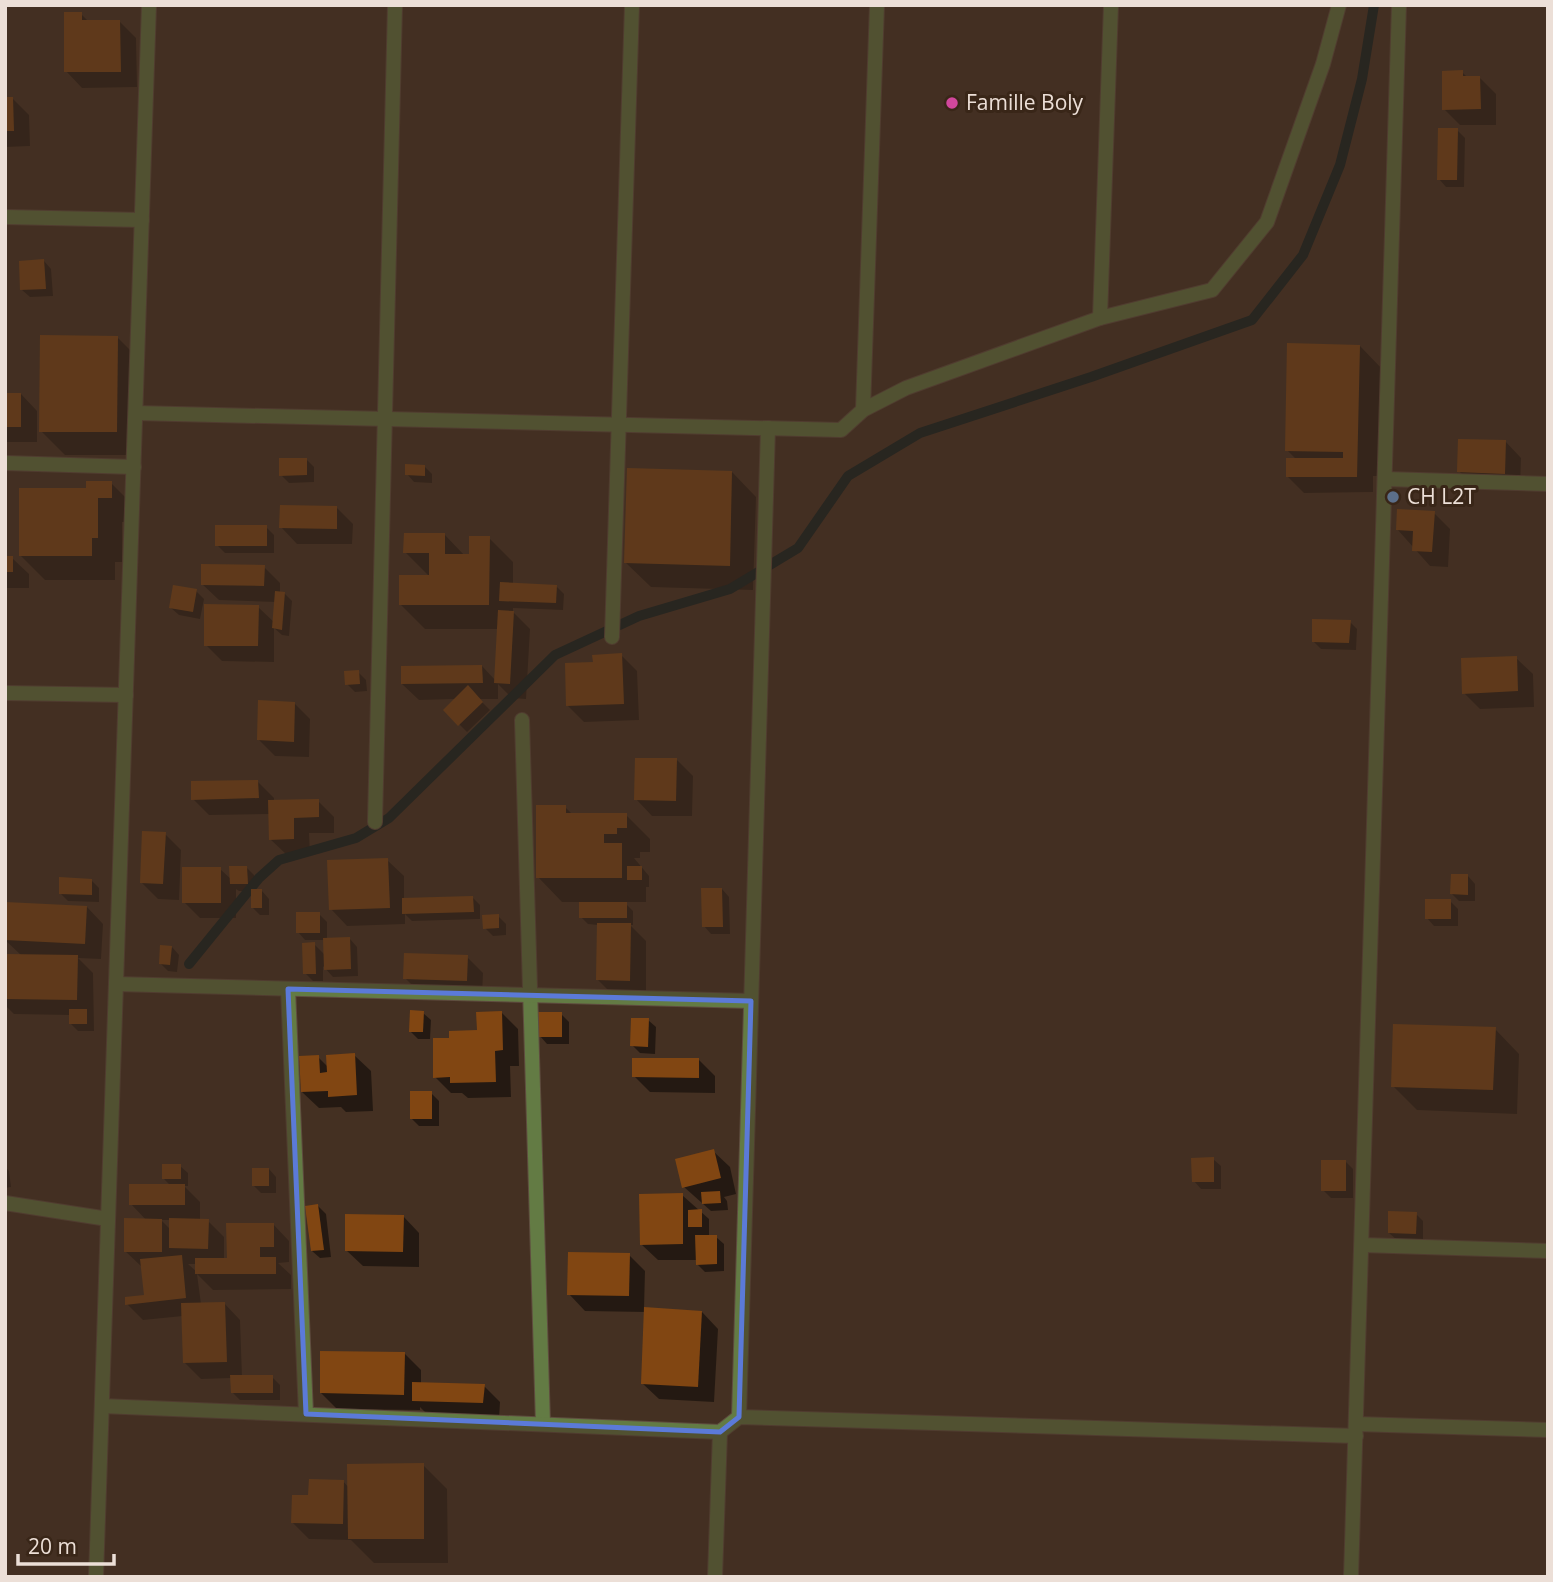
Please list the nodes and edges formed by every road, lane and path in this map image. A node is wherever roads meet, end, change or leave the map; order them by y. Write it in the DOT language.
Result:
graph roads {
  1 [pos="149,5"];
  2 [pos="395,5"];
  3 [pos="632,5"];
  4 [pos="877,5"];
  5 [pos="1111,5"];
  6 [pos="1339,5"];
  7 [pos="1399,5"];
  8 [pos="5,217"];
  9 [pos="142,220"];
  10 [pos="1100,318"];
  11 [pos="863,410"];
  12 [pos="136,413"];
  13 [pos="384,419"];
  14 [pos="619,425"];
  15 [pos="768,428"];
  16 [pos="5,463"];
  17 [pos="134,467"];
  18 [pos="1385,479"];
  19 [pos="1548,484"];
  20 [pos="612,637"];
  21 [pos="5,693"];
  22 [pos="126,695"];
  23 [pos="522,720"];
  24 [pos="374,822"];
  25 [pos="116,984"];
  26 [pos="288,989"];
  27 [pos="531,995"];
  28 [pos="751,1001"];
  29 [pos="5,1203"];
  30 [pos="108,1219"];
  31 [pos="1362,1245"];
  32 [pos="1548,1251"];
  33 [pos="102,1406"];
  34 [pos="306,1414"];
  35 [pos="739,1417"];
  36 [pos="543,1424"];
  37 [pos="1356,1430"];
  38 [pos="1548,1430"];
  39 [pos="720,1432"];
  40 [pos="96,1577"];
  41 [pos="715,1577"];
  42 [pos="1351,1577"];
  1 -- 9 [label="street"];
  2 -- 13 [label="street"];
  3 -- 14 [label="street"];
  4 -- 11 [label="street"];
  5 -- 10 [label="street"];
  6 -- 10 [label="street"];
  7 -- 18 [label="street"];
  8 -- 9 [label="street"];
  9 -- 12 [label="street"];
  10 -- 11 [label="street"];
  11 -- 15 [label="street"];
  12 -- 13 [label="street"];
  12 -- 17 [label="street"];
  13 -- 14 [label="street"];
  13 -- 24 [label="street"];
  14 -- 15 [label="street"];
  14 -- 20 [label="street"];
  15 -- 28 [label="street"];
  16 -- 17 [label="street"];
  17 -- 22 [label="street"];
  18 -- 19 [label="street"];
  18 -- 31 [label="street"];
  21 -- 22 [label="street"];
  22 -- 25 [label="street"];
  23 -- 27 [label="street"];
  25 -- 26 [label="street"];
  25 -- 30 [label="street"];
  26 -- 27 [label="street"];
  26 -- 34 [label="street"];
  27 -- 28 [label="street"];
  27 -- 36 [label="street"];
  28 -- 35 [label="street"];
  29 -- 30 [label="street"];
  30 -- 33 [label="street"];
  31 -- 32 [label="street"];
  31 -- 37 [label="street"];
  33 -- 34 [label="street"];
  33 -- 40 [label="street"];
  34 -- 36 [label="street"];
  35 -- 37 [label="street"];
  35 -- 39 [label="street"];
  36 -- 39 [label="street"];
  37 -- 38 [label="street"];
  37 -- 42 [label="street"];
  39 -- 41 [label="street"];
}
